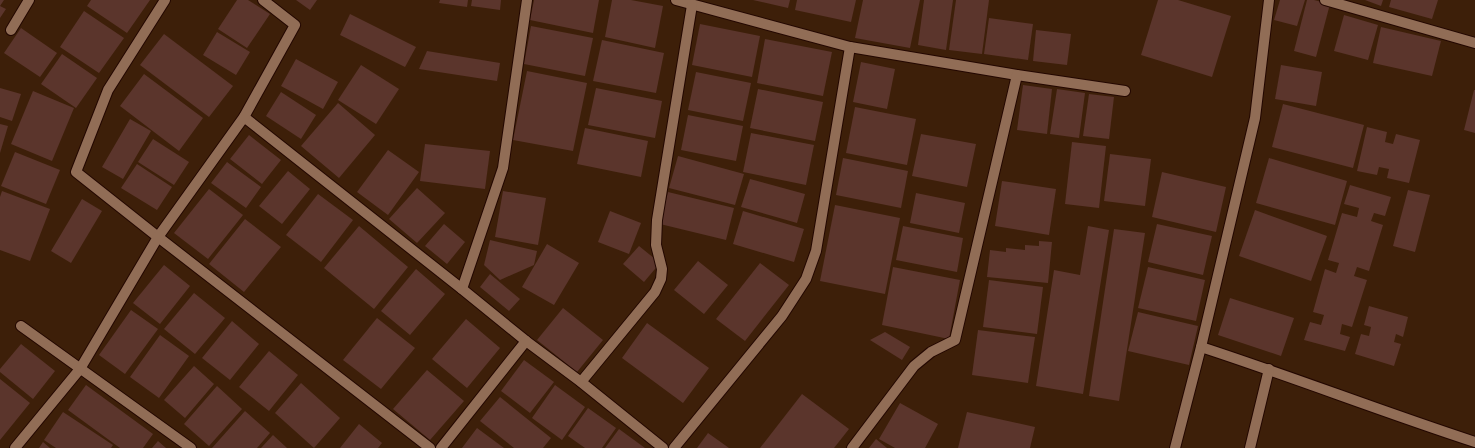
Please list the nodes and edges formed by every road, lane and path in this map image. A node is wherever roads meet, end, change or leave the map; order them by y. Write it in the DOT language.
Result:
graph roads {
  1 [pos="29,0"];
  2 [pos="165,0"];
  3 [pos="262,0"];
  4 [pos="527,0"];
  5 [pos="676,0"];
  6 [pos="1268,0"];
  7 [pos="1325,0"];
  8 [pos="692,5"];
  9 [pos="11,30"];
  10 [pos="1475,43"];
  11 [pos="850,47"];
  12 [pos="1017,75"];
  13 [pos="1125,91"];
  14 [pos="244,117"];
  15 [pos="158,237"];
  16 [pos="462,289"];
  17 [pos="21,326"];
  18 [pos="526,341"];
  19 [pos="1201,347"];
  20 [pos="80,369"];
  21 [pos="1269,369"];
  22 [pos="581,382"];
  23 [pos="1475,442"];
  24 [pos="15,448"];
  25 [pos="191,448"];
  26 [pos="430,448"];
  27 [pos="442,448"];
  28 [pos="663,448"];
  29 [pos="674,448"];
  30 [pos="852,448"];
  31 [pos="1175,448"];
  32 [pos="1250,448"];
  1 -- 9 [label="street"];
  2 -- 15 [label="street"];
  3 -- 14 [label="street"];
  4 -- 16 [label="street"];
  5 -- 8 [label="street"];
  6 -- 19 [label="street"];
  7 -- 10 [label="street"];
  8 -- 11 [label="street"];
  8 -- 22 [label="street"];
  11 -- 12 [label="street"];
  11 -- 29 [label="street"];
  12 -- 13 [label="street"];
  12 -- 30 [label="street"];
  14 -- 15 [label="street"];
  14 -- 16 [label="street"];
  15 -- 20 [label="street"];
  15 -- 26 [label="street"];
  16 -- 18 [label="street"];
  17 -- 20 [label="street"];
  18 -- 22 [label="street"];
  18 -- 27 [label="street"];
  19 -- 21 [label="street"];
  19 -- 31 [label="street"];
  20 -- 24 [label="street"];
  20 -- 25 [label="street"];
  21 -- 23 [label="street"];
  21 -- 32 [label="street"];
  22 -- 28 [label="street"];
}
